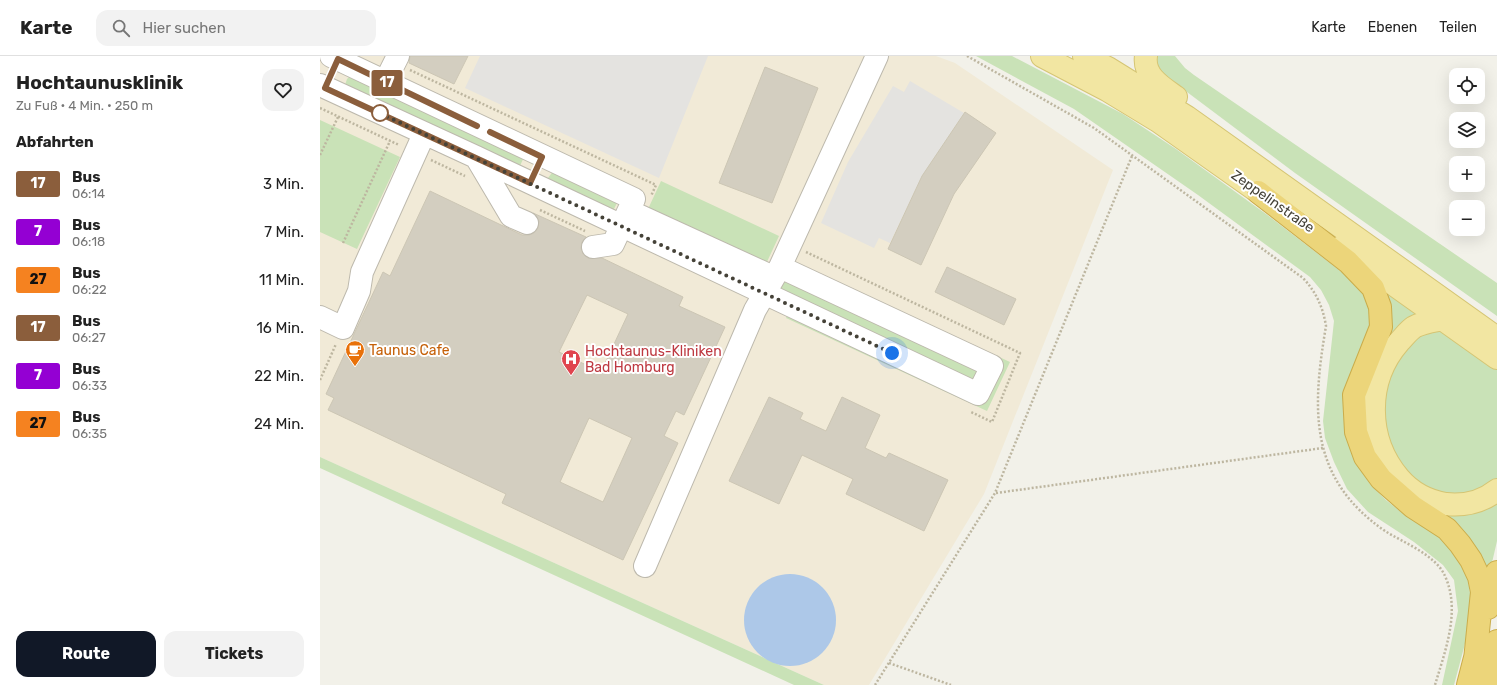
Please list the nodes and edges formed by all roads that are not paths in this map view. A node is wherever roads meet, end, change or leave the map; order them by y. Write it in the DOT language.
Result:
graph roads {
  1 [pos="398,56"];
  2 [pos="877,56"];
  3 [pos="1042,56"];
  4 [pos="1084,56"];
  5 [pos="1146,56"];
  6 [pos="338,57"];
  7 [pos="385,82"];
  8 [pos="321,98"];
  9 [pos="424,134"];
  10 [pos="476,157"];
  11 [pos="542,157"];
  12 [pos="530,183"];
  13 [pos="1258,192"];
  14 [pos="1301,198"];
  15 [pos="628,212"];
  16 [pos="527,223"];
  17 [pos="593,247"];
  18 [pos="772,279"];
  19 [pos="320,317"];
  20 [pos="1443,319"];
  21 [pos="1497,338"];
  22 [pos="1497,358"];
  23 [pos="1497,490"];
  24 [pos="646,566"];
  25 [pos="1497,572"];
  26 [pos="1497,641"];
  27 [pos="1475,660"];
  28 [pos="1468,685"];
  29 [pos="1486,685"];
  1 -- 7 [label="lane"];
  2 -- 18 [label="lane"];
  3 -- 13 [label="main road, Zeppelinstraße"];
  4 -- 14 [label="main road, Zeppelinstraße"];
  5 -- 14 [label="main road"];
  6 -- 7 [label="lane"];
  6 -- 8 [label="lane"];
  7 -- 11 [label="lane"];
  8 -- 9 [label="lane"];
  9 -- 10 [label="lane"];
  9 -- 19 [label="lane"];
  10 -- 12 [label="lane"];
  10 -- 16 [label="lane"];
  11 -- 12 [label="lane"];
  11 -- 15 [label="lane"];
  12 -- 15 [label="lane"];
  13 -- 20 [label="main road, Zeppelinstraße"];
  13 -- 27 [label="highway"];
  14 -- 21 [label="main road, Zeppelinstraße"];
  15 -- 17 [label="lane"];
  15 -- 18 [label="lane"];
  18 -- 18 [label="lane"];
  18 -- 24 [label="lane"];
  20 -- 22 [label="main road, Zeppelinstraße"];
  20 -- 23 [label="main road"];
  25 -- 27 [label="highway"];
  26 -- 29 [label="highway"];
  27 -- 28 [label="highway"];
}
